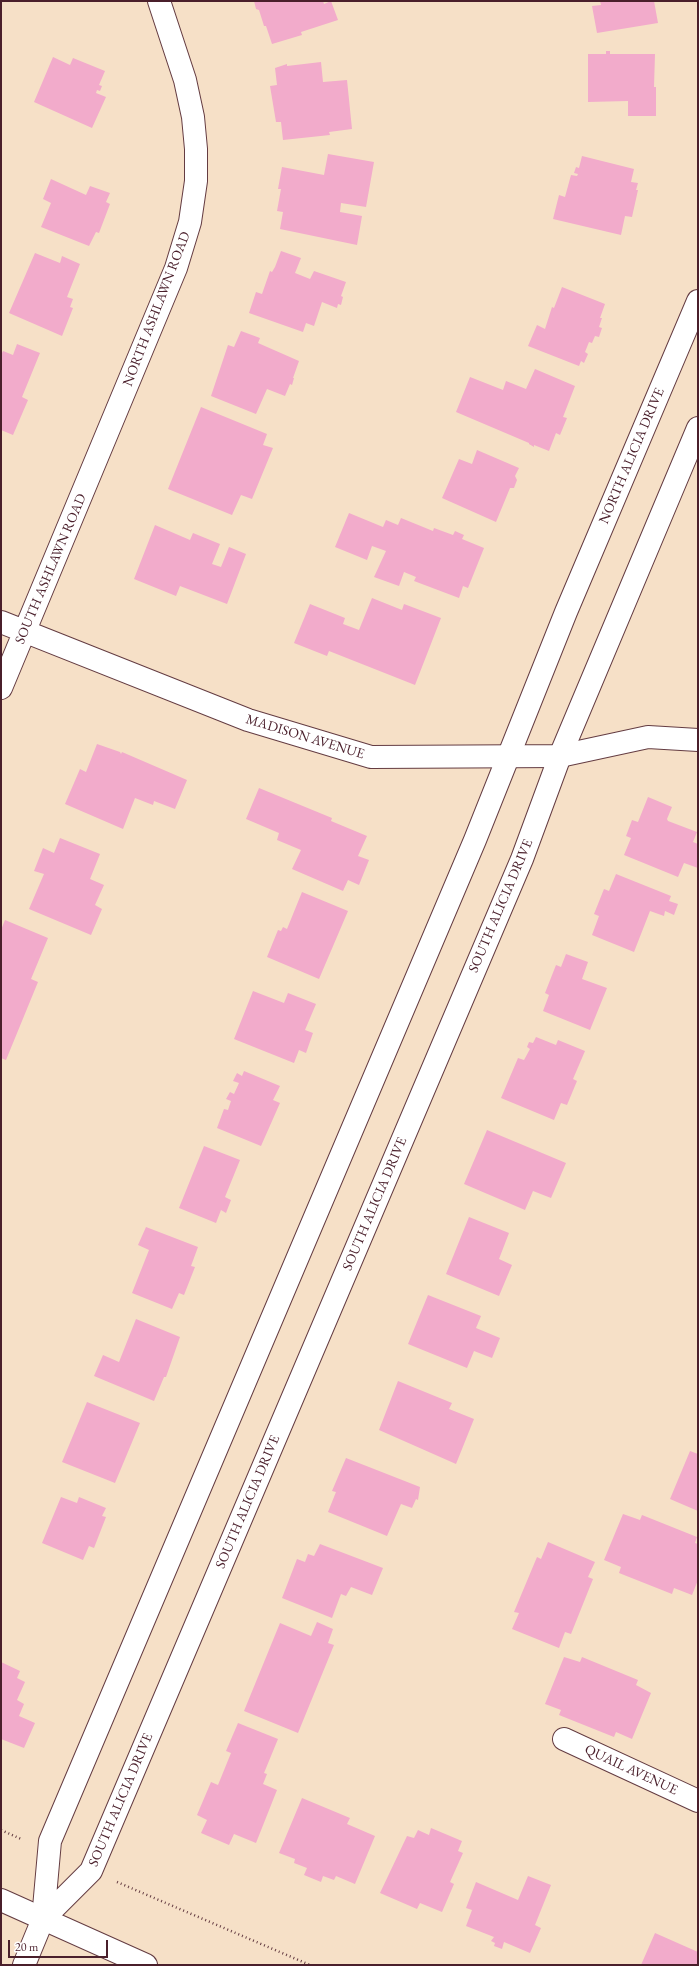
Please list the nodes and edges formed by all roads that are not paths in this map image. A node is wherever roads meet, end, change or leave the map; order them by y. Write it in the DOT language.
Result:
graph roads {
  1 [pos="159,1"];
  2 [pos="698,301"];
  3 [pos="698,428"];
  4 [pos="91,472"];
  5 [pos="1,622"];
  6 [pos="24,632"];
  7 [pos="1,688"];
  8 [pos="698,740"];
  9 [pos="560,756"];
  10 [pos="509,757"];
  11 [pos="564,1739"];
  12 [pos="697,1797"];
  13 [pos="1,1900"];
  14 [pos="43,1919"];
  15 [pos="24,1965"];
  16 [pos="146,1965"];
  1 -- 4 [label="main road, NORTH ASHLAWN ROAD"];
  2 -- 10 [label="main road, NORTH ALICIA DRIVE"];
  3 -- 9 [label="main road, SOUTH ALICIA DRIVE"];
  4 -- 6 [label="main road, SOUTH ASHLAWN ROAD"];
  5 -- 6 [label="main road, MADISON AVENUE"];
  6 -- 7 [label="main road, SOUTH ASHLAWN ROAD"];
  6 -- 10 [label="main road, MADISON AVENUE"];
  8 -- 9 [label="main road, MADISON AVENUE"];
  9 -- 10 [label="main road, MADISON AVENUE"];
  9 -- 14 [label="main road, SOUTH ALICIA DRIVE"];
  10 -- 14 [label="main road"];
  11 -- 12 [label="main road, QUAIL AVENUE"];
  13 -- 14 [label="main road"];
  14 -- 15 [label="main road"];
  14 -- 16 [label="main road"];
}
